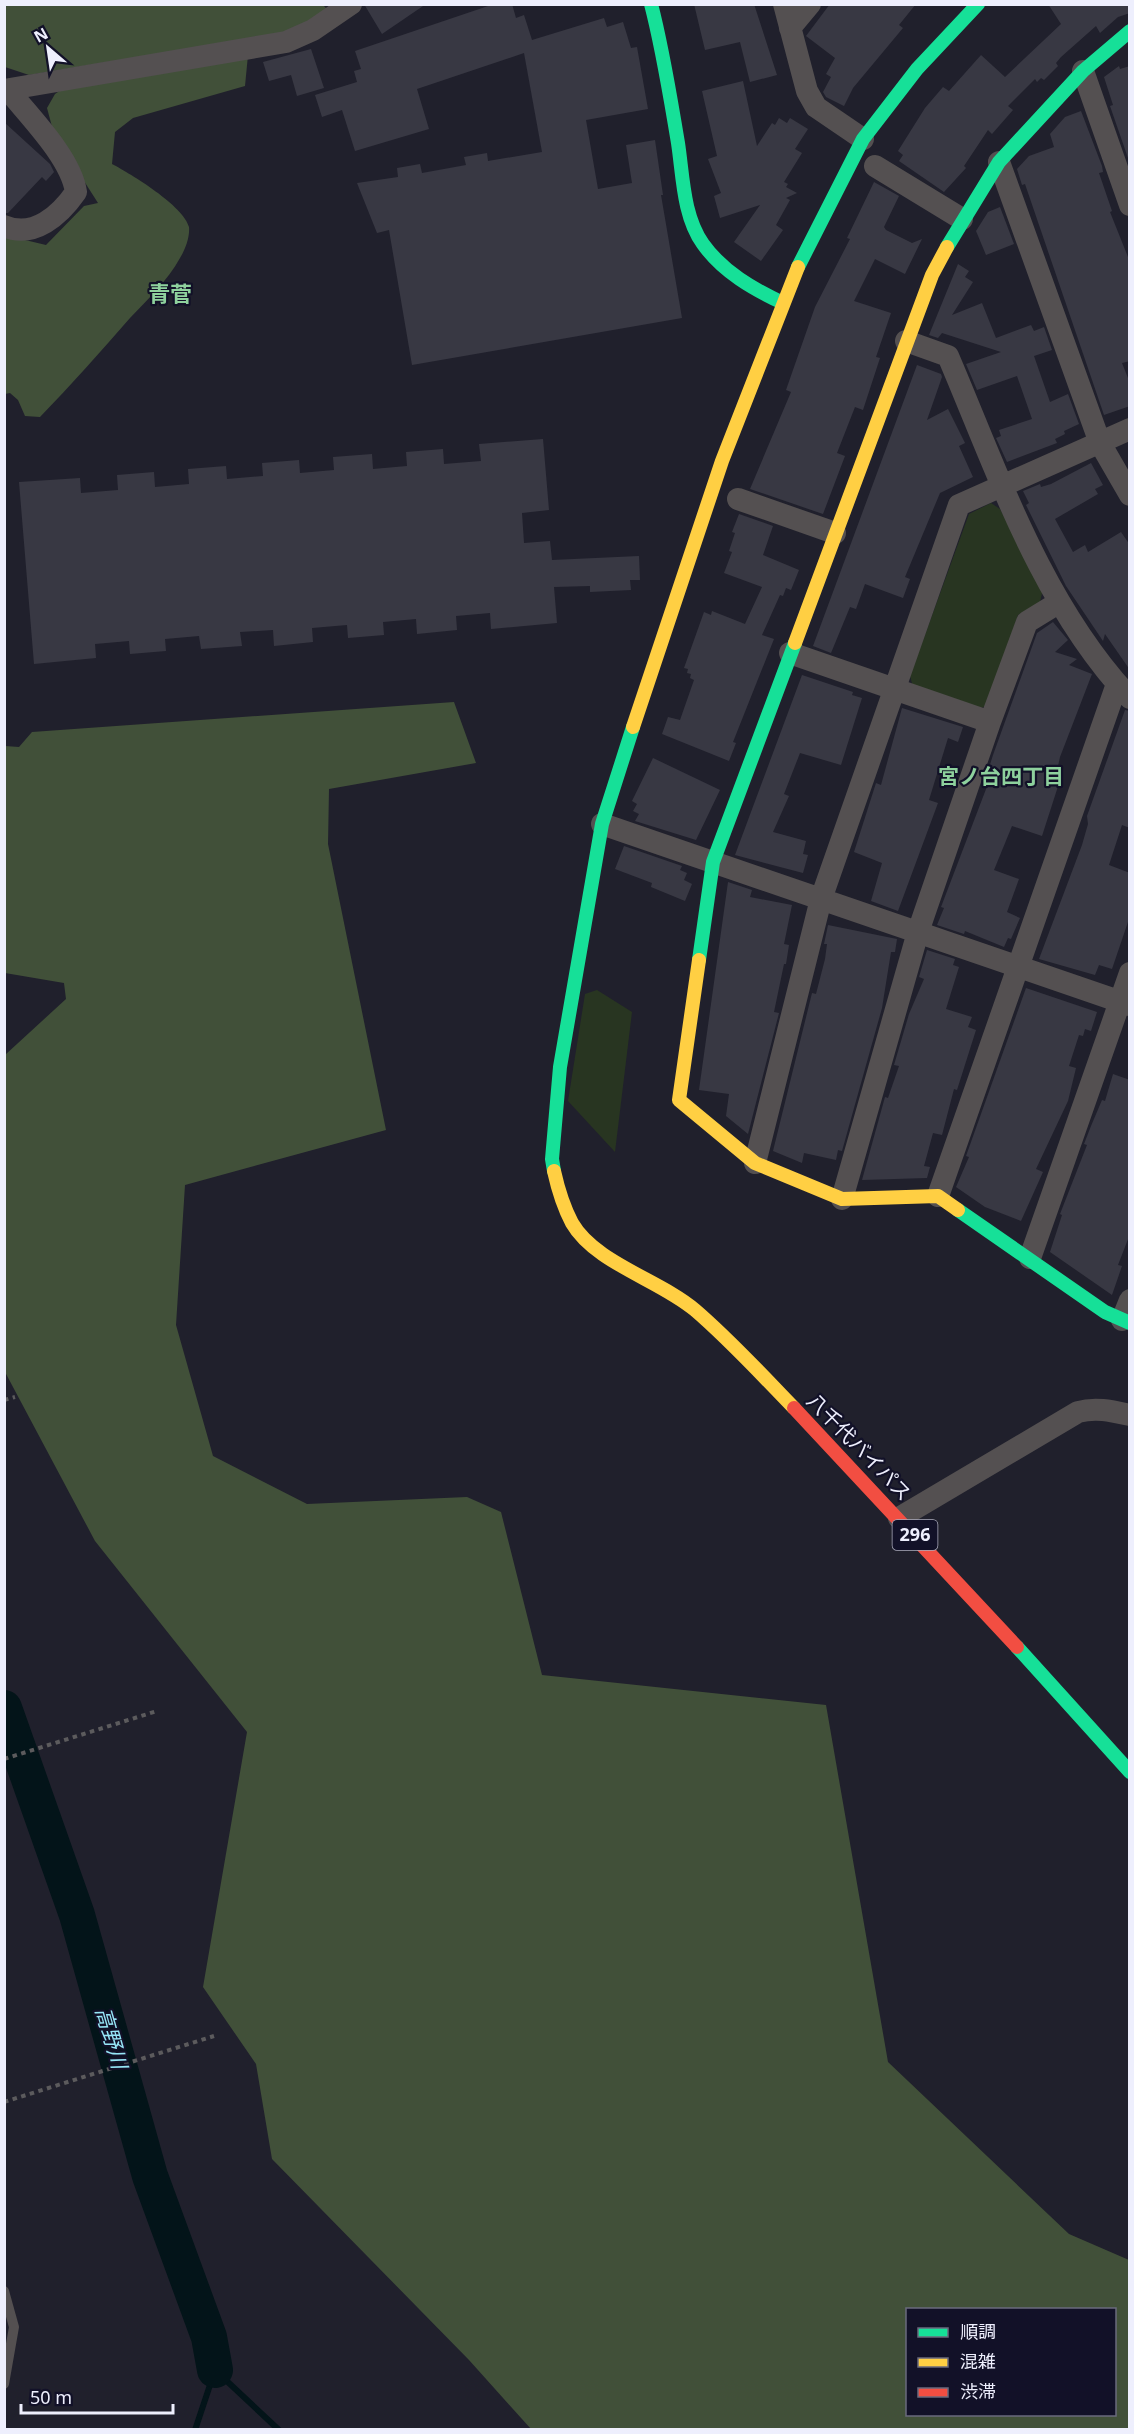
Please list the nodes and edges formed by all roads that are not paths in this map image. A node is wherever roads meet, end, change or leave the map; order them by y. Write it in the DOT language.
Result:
graph roads {
  1 [pos="351,4"];
  2 [pos="651,4"];
  3 [pos="784,4"];
  4 [pos="810,4"];
  5 [pos="978,4"];
  6 [pos="790,28"];
  7 [pos="1130,31"];
  8 [pos="1083,71"];
  9 [pos="6,90"];
  10 [pos="862,139"];
  11 [pos="999,162"];
  12 [pos="875,166"];
  13 [pos="1130,206"];
  14 [pos="962,219"];
  15 [pos="4,226"];
  16 [pos="783,303"];
  17 [pos="906,341"];
  18 [pos="1130,429"];
  19 [pos="1100,443"];
  20 [pos="1003,486"];
  21 [pos="1130,495"];
  22 [pos="738,499"];
  23 [pos="835,533"];
  24 [pos="1059,603"];
  25 [pos="790,653"];
  26 [pos="896,689"];
  27 [pos="1123,691"];
  28 [pos="990,722"];
  29 [pos="603,825"];
  30 [pos="712,862"];
  31 [pos="821,899"];
  32 [pos="918,932"];
  33 [pos="1018,966"];
  34 [pos="1130,973"];
  35 [pos="1125,1003"];
  36 [pos="755,1163"];
  37 [pos="938,1196"];
  38 [pos="842,1199"];
  39 [pos="1030,1258"];
  40 [pos="1127,1315"];
  41 [pos="1130,1415"];
  42 [pos="899,1518"];
  43 [pos="1130,1772"];
  44 [pos="4,2291"];
  45 [pos="4,2384"];
  1 -- 9 [label="street"];
  2 -- 16 [label="main road"];
  3 -- 6 [label="street"];
  4 -- 6 [label="street"];
  5 -- 10 [label="main road, 八千代バイパス"];
  6 -- 10 [label="street"];
  7 -- 8 [label="main road"];
  8 -- 11 [label="main road"];
  8 -- 13 [label="street"];
  9 -- 15 [label="street"];
  10 -- 16 [label="main road, 八千代バイパス"];
  11 -- 14 [label="main road"];
  11 -- 19 [label="street"];
  12 -- 14 [label="street"];
  14 -- 17 [label="main road"];
  16 -- 29 [label="main road, 八千代バイパス"];
  17 -- 20 [label="street"];
  17 -- 23 [label="main road"];
  18 -- 19 [label="street"];
  19 -- 20 [label="street"];
  19 -- 21 [label="street"];
  20 -- 24 [label="street"];
  20 -- 26 [label="street"];
  22 -- 23 [label="street"];
  23 -- 25 [label="main road"];
  24 -- 27 [label="street"];
  24 -- 28 [label="street"];
  25 -- 26 [label="street"];
  25 -- 30 [label="main road"];
  26 -- 28 [label="street"];
  26 -- 31 [label="street"];
  27 -- 33 [label="street"];
  28 -- 32 [label="street"];
  29 -- 30 [label="street"];
  29 -- 42 [label="main road, 八千代バイパス / 296"];
  30 -- 31 [label="street"];
  30 -- 36 [label="main road"];
  31 -- 32 [label="street"];
  31 -- 36 [label="street"];
  32 -- 33 [label="street"];
  32 -- 38 [label="street"];
  33 -- 35 [label="street"];
  33 -- 37 [label="street"];
  34 -- 35 [label="street"];
  35 -- 39 [label="street"];
  36 -- 38 [label="main road"];
  37 -- 38 [label="main road"];
  37 -- 39 [label="main road"];
  39 -- 40 [label="main road"];
  41 -- 42 [label="street"];
  42 -- 43 [label="main road, 八千代バイパス / 296"];
  44 -- 45 [label="lane"];
}
